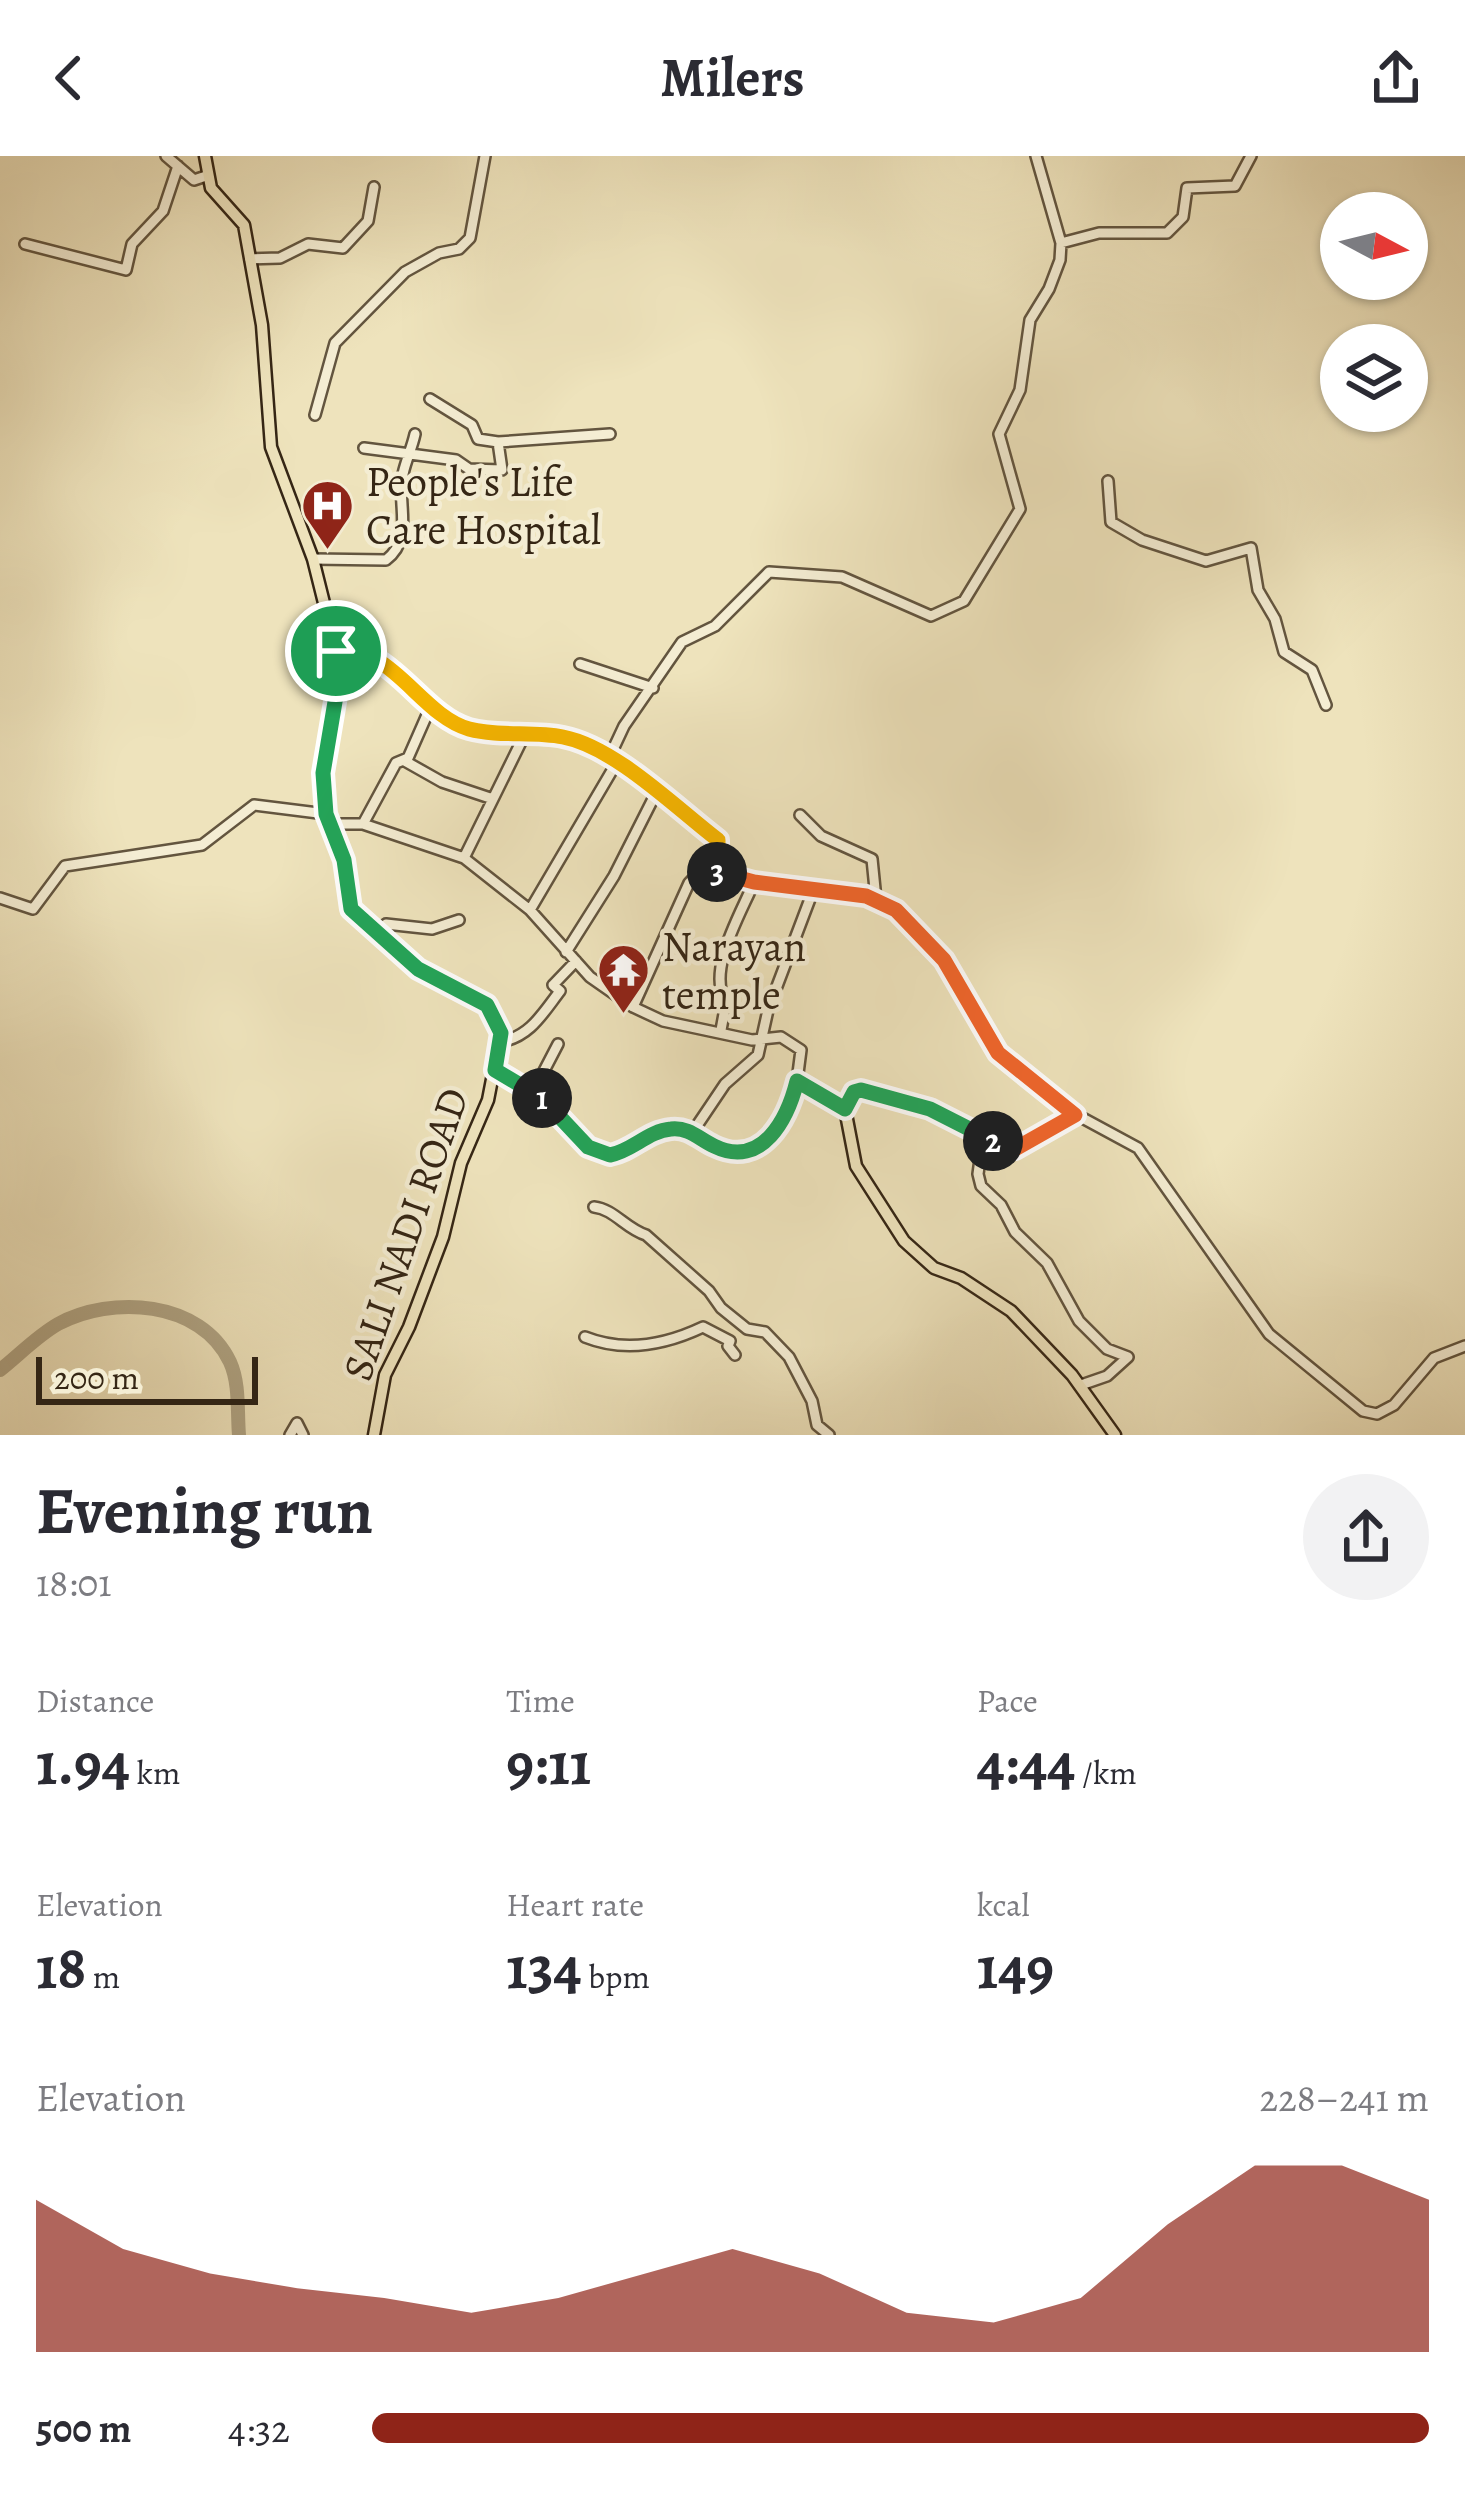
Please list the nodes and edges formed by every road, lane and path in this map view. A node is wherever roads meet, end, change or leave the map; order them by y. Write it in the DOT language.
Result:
graph roads {
  1 [pos="166,156"];
  2 [pos="205,156"];
  3 [pos="485,156"];
  4 [pos="1036,156"];
  5 [pos="1251,156"];
  6 [pos="178,166"];
  7 [pos="206,176"];
  8 [pos="374,187"];
  9 [pos="1061,243"];
  10 [pos="26,244"];
  11 [pos="250,260"];
  12 [pos="430,399"];
  13 [pos="315,416"];
  14 [pos="415,434"];
  15 [pos="610,434"];
  16 [pos="498,442"];
  17 [pos="364,448"];
  18 [pos="411,453"];
  19 [pos="1108,481"];
  20 [pos="314,559"];
  21 [pos="336,651"];
  22 [pos="580,664"];
  23 [pos="653,688"];
  24 [pos="1326,705"];
  25 [pos="430,708"];
  26 [pos="525,734"];
  27 [pos="403,760"];
  28 [pos="613,760"];
  29 [pos="657,791"];
  30 [pos="493,799"];
  31 [pos="800,815"];
  32 [pos="327,819"];
  33 [pos="363,824"];
  34 [pos="464,858"];
  35 [pos="703,868"];
  36 [pos="754,882"];
  37 [pos="813,891"];
  38 [pos="0,898"];
  39 [pos="876,898"];
  40 [pos="530,910"];
  41 [pos="459,920"];
  42 [pos="377,931"];
  43 [pos="566,952"];
  44 [pos="576,961"];
  45 [pos="633,1007"];
  46 [pos="721,1030"];
  47 [pos="764,1039"];
  48 [pos="500,1042"];
  49 [pos="558,1044"];
  50 [pos="495,1070"];
  51 [pos="797,1081"];
  52 [pos="533,1092"];
  53 [pos="845,1109"];
  54 [pos="1075,1115"];
  55 [pos="692,1133"];
  56 [pos="982,1137"];
  57 [pos="594,1207"];
  58 [pos="585,1337"];
  59 [pos="1465,1346"];
  60 [pos="735,1355"];
  61 [pos="1081,1385"];
  62 [pos="290,1435"];
  63 [pos="303,1435"];
  64 [pos="374,1435"];
  65 [pos="829,1435"];
  66 [pos="1115,1435"];
  1 -- 6 [label="street"];
  2 -- 7 [label="main road"];
  3 -- 13 [label="street"];
  4 -- 9 [label="street"];
  5 -- 9 [label="street"];
  6 -- 7 [label="street"];
  6 -- 10 [label="street"];
  7 -- 11 [label="main road"];
  8 -- 11 [label="street"];
  9 -- 23 [label="street"];
  11 -- 20 [label="main road"];
  12 -- 16 [label="street"];
  14 -- 18 [label="street"];
  15 -- 16 [label="street"];
  16 -- 18 [label="street"];
  17 -- 18 [label="street"];
  18 -- 20 [label="street"];
  19 -- 24 [label="street"];
  20 -- 21 [label="main road"];
  21 -- 25 [label="street"];
  21 -- 32 [label="main road"];
  22 -- 23 [label="street"];
  23 -- 28 [label="street"];
  25 -- 26 [label="street"];
  25 -- 27 [label="street"];
  26 -- 28 [label="street"];
  26 -- 30 [label="street"];
  27 -- 30 [label="street"];
  27 -- 33 [label="street"];
  28 -- 29 [label="street"];
  28 -- 40 [label="street"];
  29 -- 35 [label="street"];
  29 -- 43 [label="street"];
  30 -- 34 [label="street"];
  31 -- 39 [label="street"];
  32 -- 33 [label="street"];
  32 -- 38 [label="street"];
  32 -- 42 [label="main road"];
  33 -- 34 [label="street"];
  34 -- 40 [label="street"];
  35 -- 36 [label="street"];
  35 -- 45 [label="street"];
  36 -- 37 [label="street"];
  36 -- 46 [label="street"];
  37 -- 39 [label="street"];
  37 -- 47 [label="street"];
  39 -- 54 [label="street"];
  40 -- 43 [label="street"];
  41 -- 42 [label="street"];
  42 -- 48 [label="main road"];
  43 -- 44 [label="street"];
  44 -- 45 [label="street"];
  44 -- 48 [label="street"];
  45 -- 46 [label="street"];
  46 -- 47 [label="street"];
  47 -- 51 [label="street"];
  47 -- 55 [label="street"];
  48 -- 50 [label="main road"];
  49 -- 52 [label="street"];
  50 -- 52 [label="main road, SALI NADI ROAD"];
  50 -- 64 [label="main road, SALI NADI ROAD"];
  51 -- 53 [label="main road"];
  51 -- 55 [label="main road, SALI NADI ROAD"];
  52 -- 55 [label="main road, SALI NADI ROAD"];
  53 -- 56 [label="street"];
  53 -- 61 [label="main road"];
  54 -- 56 [label="street"];
  54 -- 59 [label="street"];
  56 -- 61 [label="street"];
  57 -- 65 [label="street"];
  58 -- 60 [label="street"];
  61 -- 66 [label="main road"];
  62 -- 63 [label="street"];
}
